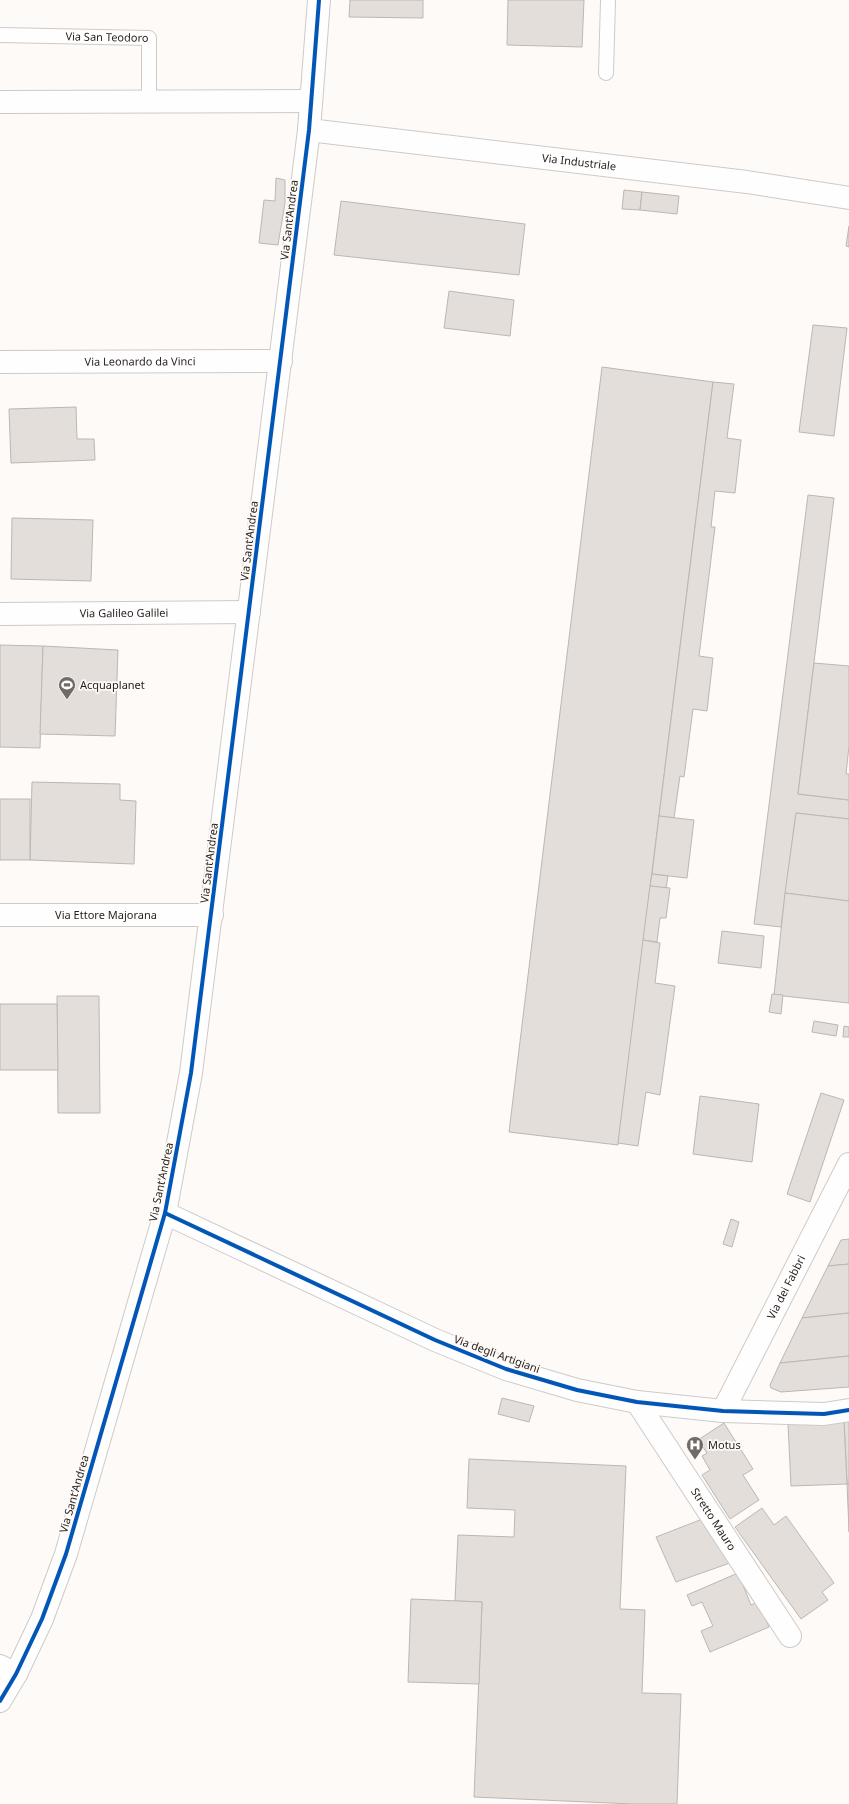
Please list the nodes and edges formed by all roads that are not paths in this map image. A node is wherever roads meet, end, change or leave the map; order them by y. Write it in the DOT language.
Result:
graph roads {
  1 [pos="319,0"];
  2 [pos="608,0"];
  3 [pos="0,35"];
  4 [pos="606,73"];
  5 [pos="311,101"];
  6 [pos="0,102"];
  7 [pos="149,102"];
  8 [pos="309,130"];
  9 [pos="849,198"];
  10 [pos="281,361"];
  11 [pos="0,362"];
  12 [pos="249,612"];
  13 [pos="0,614"];
  14 [pos="0,915"];
  15 [pos="212,915"];
  16 [pos="849,1164"];
  17 [pos="165,1213"];
  18 [pos="637,1402"];
  19 [pos="849,1410"];
  20 [pos="723,1411"];
  21 [pos="790,1636"];
  22 [pos="8,1670"];
  23 [pos="0,1701"];
  1 -- 5 [label="street, Via Sant'Andrea"];
  2 -- 4 [label="lane"];
  3 -- 7 [label="lane, Via San Teodoro"];
  5 -- 7 [label="street"];
  5 -- 8 [label="street, Via Sant'Andrea"];
  6 -- 7 [label="street"];
  8 -- 9 [label="street, Via Industriale"];
  8 -- 10 [label="street, Via Sant'Andrea"];
  10 -- 11 [label="street, Via Leonardo da Vinci"];
  10 -- 12 [label="street, Via Sant'Andrea"];
  12 -- 13 [label="street, Via Galileo Galilei"];
  12 -- 15 [label="street, Via Sant'Andrea"];
  14 -- 15 [label="street, Via Ettore Majorana"];
  15 -- 17 [label="street, Via Sant'Andrea"];
  16 -- 20 [label="street, Via dei Fabbri"];
  17 -- 18 [label="street, Via degli Artigiani"];
  17 -- 22 [label="street, Via Sant'Andrea"];
  18 -- 20 [label="street, Via degli Artigiani"];
  18 -- 21 [label="street, Stretto Mauro"];
  19 -- 20 [label="street, Via degli Artigiani"];
  22 -- 23 [label="street, Via Sant'Andrea"];
}
